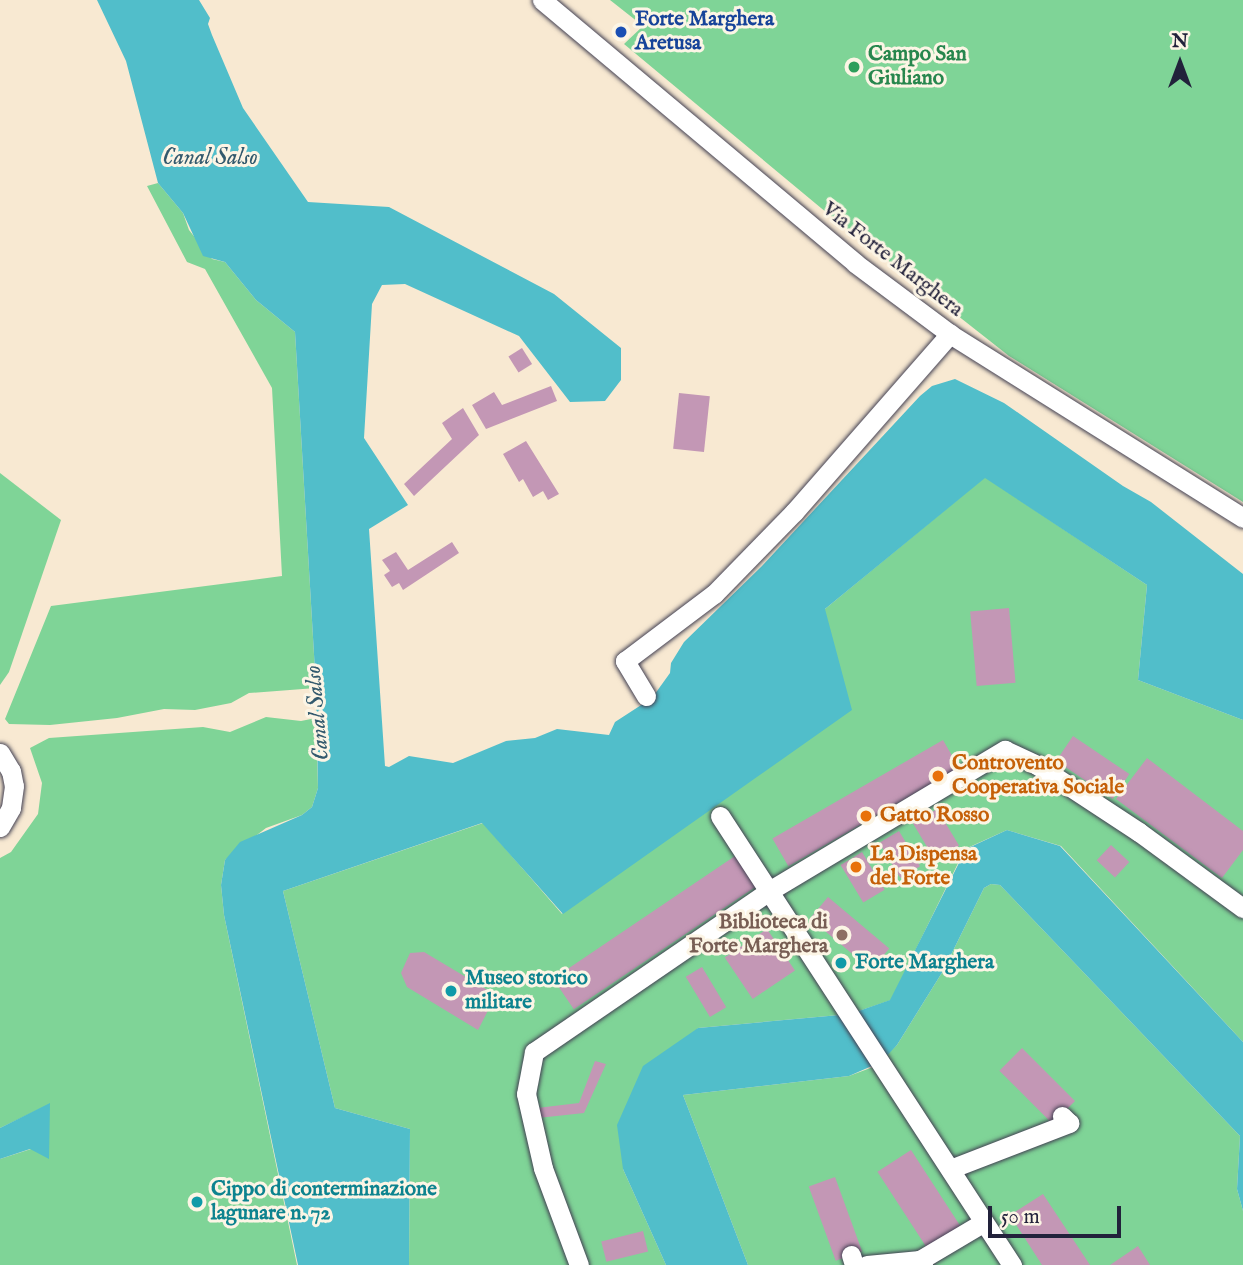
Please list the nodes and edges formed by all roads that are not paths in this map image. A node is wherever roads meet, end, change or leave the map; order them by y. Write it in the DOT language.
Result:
graph roads {
  1 [pos="542,0"];
  2 [pos="950,334"];
  3 [pos="1243,518"];
  4 [pos="646,696"];
  5 [pos="0,753"];
  6 [pos="719,816"];
  7 [pos="0,827"];
  8 [pos="769,891"];
  9 [pos="1243,908"];
  10 [pos="1062,1116"];
  11 [pos="950,1169"];
  12 [pos="984,1222"];
  13 [pos="857,1262"];
  14 [pos="921,1263"];
  15 [pos="579,1265"];
  16 [pos="1012,1265"];
  1 -- 2 [label="street, Via Forte Marghera"];
  2 -- 3 [label="street, Via Forte Marghera"];
  2 -- 4 [label="street"];
  5 -- 7 [label="street"];
  6 -- 8 [label="street"];
  8 -- 9 [label="street"];
  8 -- 11 [label="street"];
  8 -- 15 [label="street"];
  10 -- 11 [label="street"];
  11 -- 12 [label="street"];
  12 -- 14 [label="street"];
  12 -- 16 [label="street"];
  13 -- 14 [label="street"];
}
